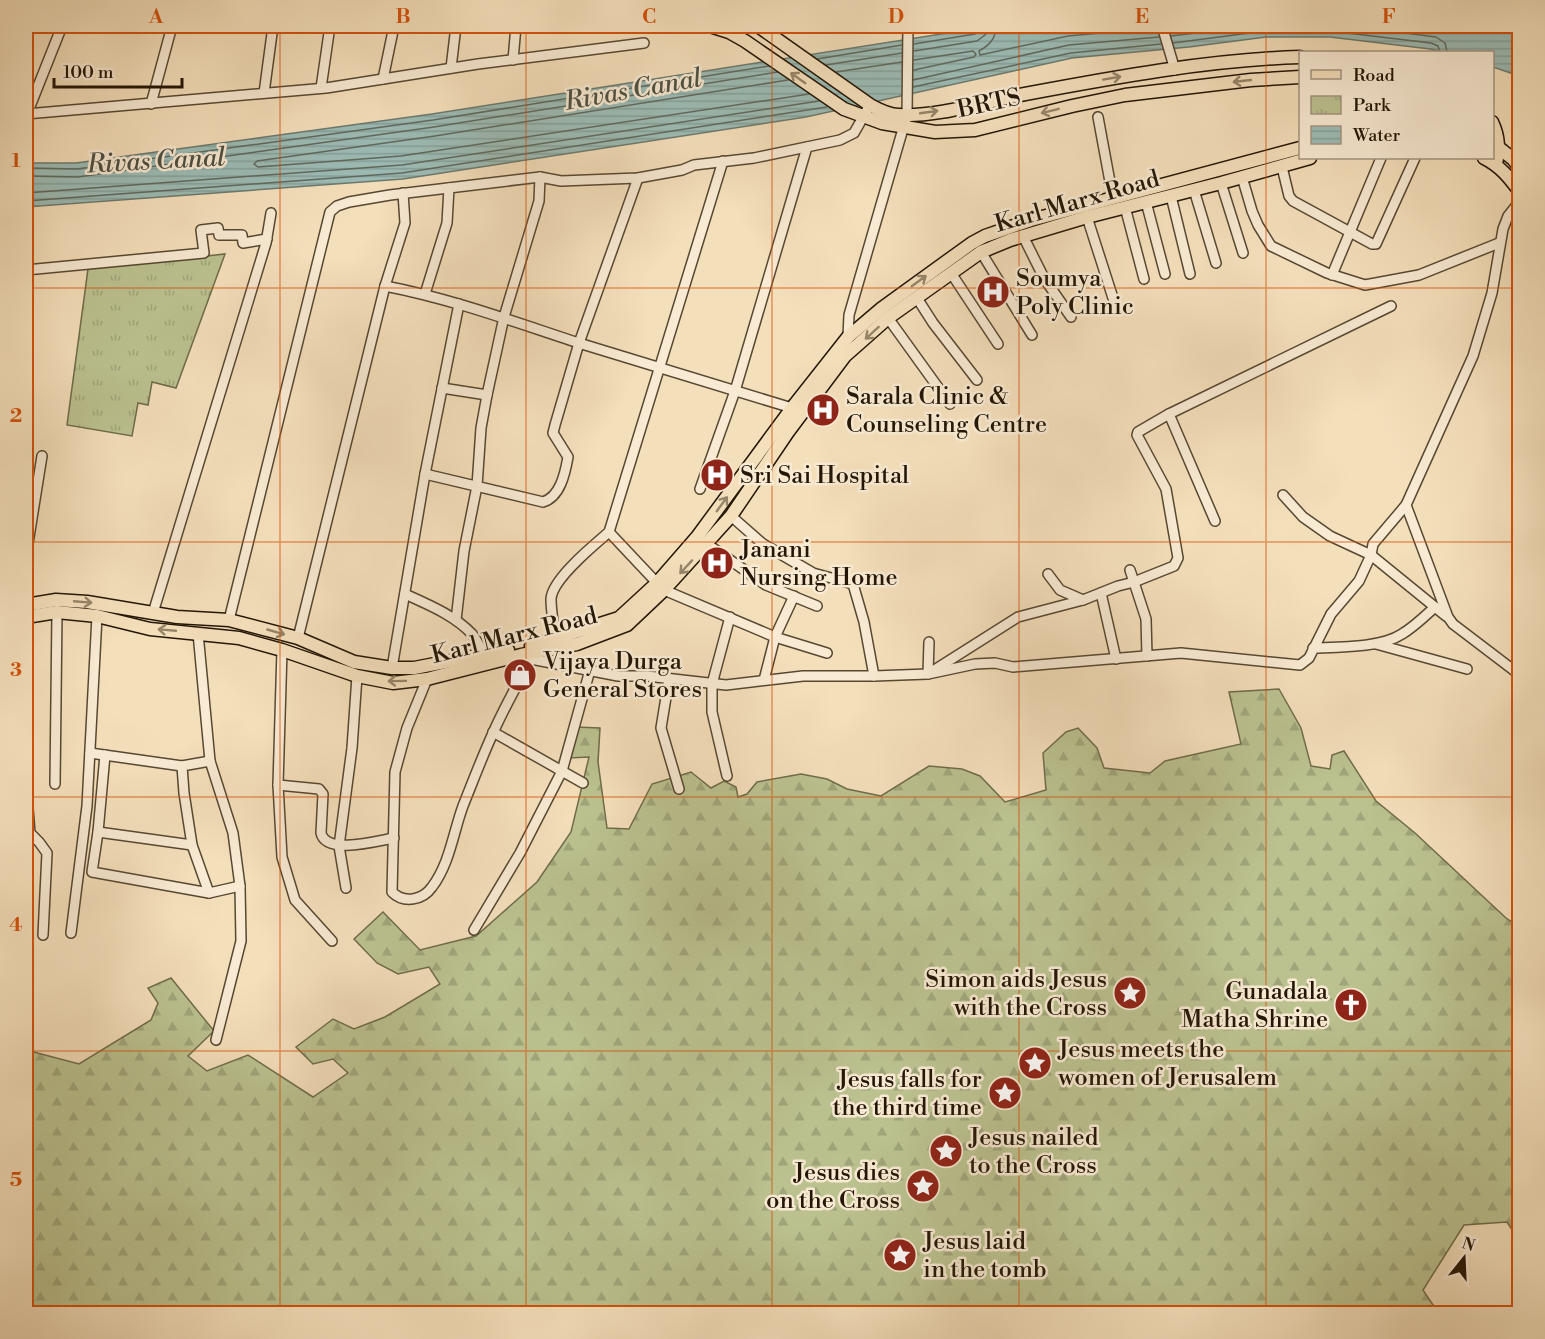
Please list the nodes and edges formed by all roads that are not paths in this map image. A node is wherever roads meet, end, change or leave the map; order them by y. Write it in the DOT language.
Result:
graph roads {
  1 [pos="62,26"];
  2 [pos="172,26"];
  3 [pos="273,26"];
  4 [pos="330,26"];
  5 [pos="394,26"];
  6 [pos="456,26"];
  7 [pos="516,26"];
  8 [pos="710,26"];
  9 [pos="758,26"];
  10 [pos="1162,26"];
  11 [pos="908,30"];
  12 [pos="644,43"];
  13 [pos="1299,57"];
  14 [pos="513,60"];
  15 [pos="452,68"];
  16 [pos="1175,70"];
  17 [pos="1299,77"];
  18 [pos="383,79"];
  19 [pos="321,88"];
  20 [pos="264,93"];
  21 [pos="151,104"];
  22 [pos="867,111"];
  23 [pos="26,114"];
  24 [pos="908,115"];
  25 [pos="1098,117"];
  26 [pos="1494,126"];
  27 [pos="905,128"];
  28 [pos="1496,145"];
  29 [pos="807,147"];
  30 [pos="1299,148"];
  31 [pos="1518,155"];
  32 [pos="1307,159"];
  33 [pos="1381,159"];
  34 [pos="1415,159"];
  35 [pos="1486,159"];
  36 [pos="723,161"];
  37 [pos="1496,164"];
  38 [pos="1282,167"];
  39 [pos="540,177"];
  40 [pos="1242,177"];
  41 [pos="638,178"];
  42 [pos="1221,183"];
  43 [pos="449,188"];
  44 [pos="1194,190"];
  45 [pos="1520,192"];
  46 [pos="403,193"];
  47 [pos="1171,196"];
  48 [pos="1113,198"];
  49 [pos="1520,201"];
  50 [pos="1146,202"];
  51 [pos="1125,207"];
  52 [pos="271,213"];
  53 [pos="1087,217"];
  54 [pos="1349,233"];
  55 [pos="1023,236"];
  56 [pos="267,239"];
  57 [pos="1499,243"];
  58 [pos="981,252"];
  59 [pos="1243,253"];
  60 [pos="1216,263"];
  61 [pos="26,270"];
  62 [pos="951,273"];
  63 [pos="1165,274"];
  64 [pos="1190,274"];
  65 [pos="1332,275"];
  66 [pos="1144,279"];
  67 [pos="386,286"];
  68 [pos="425,294"];
  69 [pos="917,298"];
  70 [pos="1113,298"];
  71 [pos="459,304"];
  72 [pos="1391,306"];
  73 [pos="504,317"];
  74 [pos="1071,317"];
  75 [pos="888,318"];
  76 [pos="1032,335"];
  77 [pos="848,337"];
  78 [pos="579,343"];
  79 [pos="998,344"];
  80 [pos="658,368"];
  81 [pos="977,380"];
  82 [pos="442,388"];
  83 [pos="735,391"];
  84 [pos="487,395"];
  85 [pos="950,404"];
  86 [pos="792,408"];
  87 [pos="1169,414"];
  88 [pos="42,456"];
  89 [pos="425,474"];
  90 [pos="477,486"];
  91 [pos="700,489"];
  92 [pos="1283,495"];
  93 [pos="1406,505"];
  94 [pos="731,516"];
  95 [pos="1215,521"];
  96 [pos="609,532"];
  97 [pos="706,544"];
  98 [pos="1371,555"];
  99 [pos="26,556"];
  100 [pos="1130,570"];
  101 [pos="1048,574"];
  102 [pos="1134,582"];
  103 [pos="660,587"];
  104 [pos="1101,593"];
  105 [pos="405,594"];
  106 [pos="794,596"];
  107 [pos="1083,600"];
  108 [pos="26,605"];
  109 [pos="817,606"];
  110 [pos="1435,607"];
  111 [pos="57,612"];
  112 [pos="153,612"];
  113 [pos="97,616"];
  114 [pos="26,617"];
  115 [pos="730,617"];
  116 [pos="1448,617"];
  117 [pos="229,620"];
  118 [pos="456,620"];
  119 [pos="198,633"];
  120 [pos="555,637"];
  121 [pos="775,637"];
  122 [pos="298,639"];
  123 [pos="929,642"];
  124 [pos="1374,643"];
  125 [pos="1313,648"];
  126 [pos="282,650"];
  127 [pos="827,653"];
  128 [pos="484,655"];
  129 [pos="520,655"];
  130 [pos="1148,656"];
  131 [pos="1116,659"];
  132 [pos="392,668"];
  133 [pos="1467,669"];
  134 [pos="590,670"];
  135 [pos="928,674"];
  136 [pos="1520,675"];
  137 [pos="357,676"];
  138 [pos="874,676"];
  139 [pos="427,679"];
  140 [pos="669,679"];
  141 [pos="764,680"];
  142 [pos="712,684"];
  143 [pos="493,732"];
  144 [pos="90,753"];
  145 [pos="105,755"];
  146 [pos="210,761"];
  147 [pos="182,766"];
  148 [pos="562,771"];
  149 [pos="727,776"];
  150 [pos="583,783"];
  151 [pos="26,784"];
  152 [pos="55,784"];
  153 [pos="278,785"];
  154 [pos="679,789"];
  155 [pos="98,832"];
  156 [pos="28,834"];
  157 [pos="394,838"];
  158 [pos="192,845"];
  159 [pos="339,846"];
  160 [pos="240,886"];
  161 [pos="346,888"];
  162 [pos="209,893"];
  163 [pos="474,930"];
  164 [pos="71,933"];
  165 [pos="43,935"];
  166 [pos="332,941"];
  167 [pos="216,1040"];
  1 -- 23 [label="street"];
  2 -- 21 [label="street"];
  3 -- 20 [label="street"];
  4 -- 19 [label="street"];
  5 -- 18 [label="street"];
  6 -- 15 [label="street"];
  7 -- 14 [label="street"];
  22 -- 8 [label="main road, BRTS, one-way"];
  9 -- 22 [label="main road, BRTS"];
  10 -- 16 [label="street"];
  11 -- 24 [label="street"];
  12 -- 14 [label="street"];
  13 -- 16 [label="main road, BRTS"];
  14 -- 15 [label="street"];
  15 -- 18 [label="street"];
  24 -- 16 [label="main road, BRTS, one-way"];
  17 -- 27 [label="main road, BRTS, one-way"];
  18 -- 19 [label="street"];
  19 -- 20 [label="street"];
  20 -- 21 [label="street"];
  21 -- 23 [label="street"];
  22 -- 24 [label="main road, BRTS"];
  22 -- 27 [label="main road, BRTS"];
  22 -- 29 [label="street"];
  24 -- 27 [label="street"];
  25 -- 48 [label="street"];
  26 -- 28 [label="main road"];
  27 -- 77 [label="street"];
  28 -- 31 [label="main road"];
  28 -- 37 [label="main road"];
  29 -- 36 [label="street"];
  29 -- 83 [label="street"];
  30 -- 48 [label="main road, Karl Marx Road"];
  32 -- 38 [label="main road, Karl Marx Road"];
  33 -- 54 [label="street"];
  34 -- 54 [label="street"];
  35 -- 37 [label="main road"];
  36 -- 41 [label="street"];
  36 -- 80 [label="street"];
  37 -- 45 [label="main road"];
  38 -- 40 [label="main road, Karl Marx Road"];
  38 -- 54 [label="street"];
  39 -- 41 [label="street"];
  39 -- 43 [label="street"];
  39 -- 73 [label="street"];
  40 -- 42 [label="main road, Karl Marx Road"];
  40 -- 65 [label="street"];
  41 -- 78 [label="street"];
  42 -- 44 [label="main road, Karl Marx Road"];
  42 -- 59 [label="street"];
  43 -- 46 [label="street"];
  43 -- 68 [label="street"];
  44 -- 47 [label="main road, Karl Marx Road"];
  44 -- 60 [label="street"];
  46 -- 67 [label="street"];
  46 -- 117 [label="street"];
  47 -- 50 [label="main road, Karl Marx Road"];
  47 -- 64 [label="street"];
  77 -- 48 [label="main road, Karl Marx Road, one-way"];
  49 -- 57 [label="street"];
  50 -- 51 [label="main road, Karl Marx Road"];
  50 -- 63 [label="street"];
  51 -- 53 [label="main road, Karl Marx Road"];
  51 -- 66 [label="street"];
  52 -- 56 [label="street"];
  53 -- 55 [label="main road, Karl Marx Road"];
  53 -- 70 [label="street"];
  54 -- 65 [label="street"];
  55 -- 58 [label="main road, Karl Marx Road"];
  55 -- 74 [label="street"];
  56 -- 61 [label="street"];
  56 -- 112 [label="street"];
  57 -- 65 [label="street"];
  57 -- 93 [label="street"];
  58 -- 62 [label="main road, Karl Marx Road"];
  58 -- 76 [label="street"];
  62 -- 69 [label="main road, Karl Marx Road"];
  62 -- 79 [label="street"];
  67 -- 68 [label="street"];
  67 -- 122 [label="street"];
  68 -- 71 [label="street"];
  69 -- 75 [label="main road, Karl Marx Road"];
  69 -- 81 [label="street"];
  71 -- 73 [label="street"];
  71 -- 82 [label="street"];
  72 -- 87 [label="street"];
  73 -- 78 [label="street"];
  73 -- 84 [label="street"];
  75 -- 85 [label="street"];
  75 -- 94 [label="main road, Karl Marx Road, one-way"];
  77 -- 86 [label="main road, Karl Marx Road"];
  78 -- 80 [label="street"];
  78 -- 90 [label="street"];
  80 -- 83 [label="street"];
  80 -- 96 [label="street"];
  82 -- 84 [label="street"];
  82 -- 89 [label="street"];
  83 -- 86 [label="street"];
  83 -- 91 [label="street"];
  84 -- 90 [label="street"];
  103 -- 86 [label="main road, Karl Marx Road, one-way"];
  87 -- 95 [label="street"];
  87 -- 102 [label="street"];
  88 -- 99 [label="street"];
  89 -- 90 [label="street"];
  89 -- 105 [label="street"];
  90 -- 118 [label="street"];
  92 -- 98 [label="street"];
  93 -- 98 [label="street"];
  93 -- 116 [label="street"];
  94 -- 97 [label="main road, Karl Marx Road"];
  94 -- 138 [label="street"];
  96 -- 103 [label="street"];
  96 -- 120 [label="street"];
  97 -- 103 [label="main road, Karl Marx Road, one-way"];
  97 -- 106 [label="street"];
  98 -- 110 [label="street"];
  98 -- 125 [label="street"];
  100 -- 102 [label="street"];
  101 -- 107 [label="street"];
  102 -- 104 [label="street"];
  102 -- 130 [label="street"];
  103 -- 115 [label="street"];
  103 -- 120 [label="main road, Karl Marx Road"];
  103 -- 129 [label="main road, Karl Marx Road"];
  104 -- 107 [label="street"];
  104 -- 131 [label="street"];
  105 -- 118 [label="street"];
  105 -- 132 [label="street"];
  106 -- 109 [label="street"];
  106 -- 121 [label="street"];
  107 -- 135 [label="street"];
  108 -- 112 [label="main road, Karl Marx Road, one-way"];
  110 -- 116 [label="street"];
  110 -- 124 [label="street"];
  111 -- 113 [label="main road, Karl Marx Road"];
  111 -- 114 [label="main road, Karl Marx Road"];
  111 -- 152 [label="street"];
  112 -- 117 [label="main road, Karl Marx Road"];
  119 -- 113 [label="main road, Karl Marx Road, one-way"];
  113 -- 144 [label="street"];
  115 -- 121 [label="street"];
  115 -- 142 [label="street"];
  116 -- 136 [label="street"];
  117 -- 122 [label="main road, Karl Marx Road, one-way"];
  118 -- 128 [label="street"];
  119 -- 126 [label="main road, Karl Marx Road"];
  119 -- 146 [label="street"];
  120 -- 129 [label="main road, Karl Marx Road"];
  121 -- 127 [label="street"];
  121 -- 141 [label="street"];
  122 -- 132 [label="main road, Karl Marx Road"];
  123 -- 135 [label="street"];
  124 -- 125 [label="street"];
  124 -- 133 [label="street"];
  125 -- 130 [label="street"];
  126 -- 137 [label="main road, Karl Marx Road"];
  126 -- 153 [label="street"];
  128 -- 129 [label="main road, Karl Marx Road"];
  128 -- 132 [label="main road, Karl Marx Road"];
  129 -- 134 [label="street"];
  129 -- 139 [label="main road, Karl Marx Road"];
  129 -- 143 [label="street"];
  130 -- 131 [label="street"];
  131 -- 135 [label="street"];
  134 -- 140 [label="street"];
  134 -- 148 [label="street"];
  135 -- 138 [label="street"];
  139 -- 137 [label="main road, Karl Marx Road, one-way"];
  137 -- 159 [label="street"];
  138 -- 141 [label="street"];
  139 -- 157 [label="street"];
  140 -- 142 [label="street"];
  140 -- 154 [label="street"];
  141 -- 142 [label="street"];
  142 -- 149 [label="street"];
  143 -- 148 [label="street"];
  143 -- 157 [label="street"];
  144 -- 145 [label="street"];
  144 -- 164 [label="street"];
  145 -- 147 [label="street"];
  145 -- 155 [label="street"];
  146 -- 147 [label="street"];
  146 -- 160 [label="street"];
  147 -- 158 [label="street"];
  148 -- 150 [label="street"];
  148 -- 163 [label="street"];
  151 -- 156 [label="street"];
  153 -- 159 [label="street"];
  153 -- 166 [label="street"];
  155 -- 158 [label="street"];
  155 -- 162 [label="street"];
  156 -- 165 [label="street"];
  157 -- 159 [label="street"];
  158 -- 162 [label="street"];
  159 -- 161 [label="street"];
  160 -- 162 [label="street"];
  160 -- 167 [label="street"];
}
